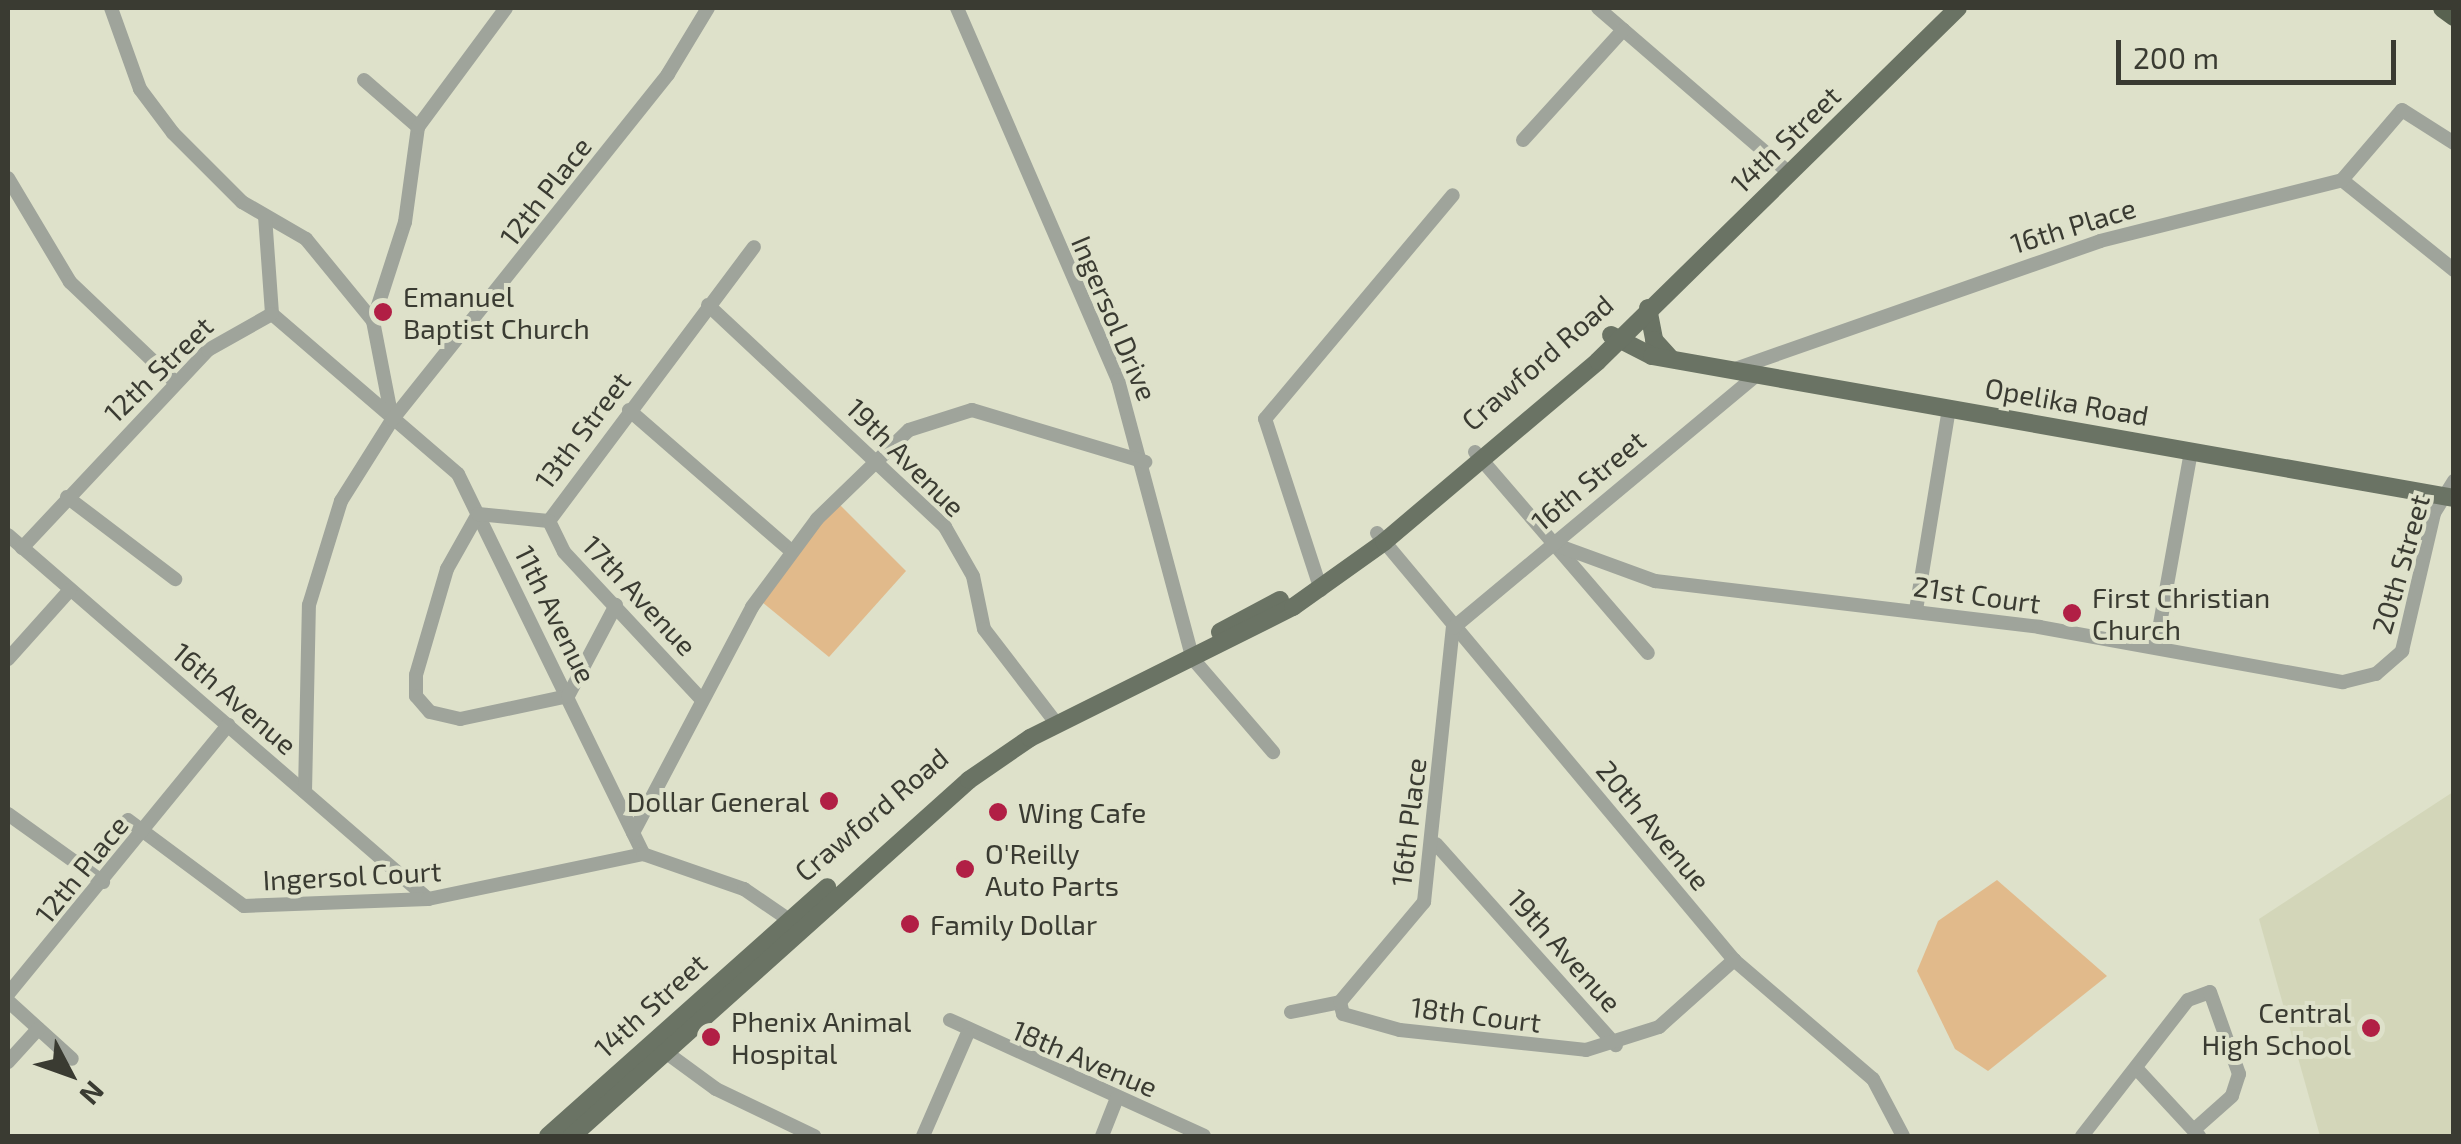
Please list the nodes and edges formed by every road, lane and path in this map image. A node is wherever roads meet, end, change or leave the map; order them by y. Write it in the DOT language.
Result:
graph roads {
  1 [pos="111,8"];
  2 [pos="506,8"];
  3 [pos="708,8"];
  4 [pos="957,8"];
  5 [pos="1599,8"];
  6 [pos="1958,8"];
  7 [pos="2442,8"];
  8 [pos="2454,16"];
  9 [pos="1623,30"];
  10 [pos="364,80"];
  11 [pos="418,126"];
  12 [pos="1524,140"];
  13 [pos="2454,143"];
  14 [pos="1790,174"];
  15 [pos="8,178"];
  16 [pos="2342,180"];
  17 [pos="1453,194"];
  18 [pos="265,216"];
  19 [pos="754,247"];
  20 [pos="2454,270"];
  21 [pos="708,305"];
  22 [pos="1648,308"];
  23 [pos="272,314"];
  24 [pos="373,320"];
  25 [pos="1617,337"];
  26 [pos="1644,353"];
  27 [pos="1670,358"];
  28 [pos="1598,361"];
  29 [pos="1735,369"];
  30 [pos="1758,374"];
  31 [pos="176,382"];
  32 [pos="1949,408"];
  33 [pos="629,410"];
  34 [pos="392,420"];
  35 [pos="2191,451"];
  36 [pos="1478,456"];
  37 [pos="875,458"];
  38 [pos="1145,462"];
  39 [pos="2449,492"];
  40 [pos="67,497"];
  41 [pos="478,514"];
  42 [pos="549,522"];
  43 [pos="8,535"];
  44 [pos="1380,537"];
  45 [pos="1551,543"];
  46 [pos="22,548"];
  47 [pos="791,550"];
  48 [pos="175,579"];
  49 [pos="1320,584"];
  50 [pos="70,590"];
  51 [pos="616,605"];
  52 [pos="1916,610"];
  53 [pos="1453,628"];
  54 [pos="2156,646"];
  55 [pos="1648,652"];
  56 [pos="1191,654"];
  57 [pos="8,660"];
  58 [pos="2394,660"];
  59 [pos="568,696"];
  60 [pos="701,699"];
  61 [pos="1053,720"];
  62 [pos="228,725"];
  63 [pos="1272,752"];
  64 [pos="306,792"];
  65 [pos="8,814"];
  66 [pos="128,820"];
  67 [pos="633,833"];
  68 [pos="143,834"];
  69 [pos="1436,844"];
  70 [pos="643,854"];
  71 [pos="103,882"];
  72 [pos="428,900"];
  73 [pos="794,922"];
  74 [pos="1734,960"];
  75 [pos="8,998"];
  76 [pos="1340,1002"];
  77 [pos="1291,1012"];
  78 [pos="950,1020"];
  79 [pos="38,1029"];
  80 [pos="967,1035"];
  81 [pos="658,1045"];
  82 [pos="1616,1045"];
  83 [pos="72,1059"];
  84 [pos="8,1062"];
  85 [pos="2136,1068"];
  86 [pos="1116,1098"];
  87 [pos="2198,1132"];
  88 [pos="567,1134"];
  89 [pos="814,1136"];
  90 [pos="923,1136"];
  91 [pos="1102,1136"];
  92 [pos="1204,1136"];
  93 [pos="1903,1136"];
  94 [pos="2082,1136"];
  1 -- 18 [label="street"];
  2 -- 11 [label="street"];
  3 -- 34 [label="street, 12th Place"];
  4 -- 38 [label="street, Ingersol Drive"];
  5 -- 9 [label="street"];
  6 -- 14 [label="main road, 14th Street"];
  7 -- 8 [label="highway"];
  9 -- 12 [label="street"];
  9 -- 14 [label="street"];
  10 -- 11 [label="street"];
  11 -- 24 [label="street"];
  13 -- 16 [label="street"];
  14 -- 22 [label="main road, 14th Street"];
  15 -- 31 [label="street"];
  16 -- 20 [label="street"];
  16 -- 29 [label="street, 16th Place"];
  17 -- 49 [label="street"];
  18 -- 23 [label="street"];
  18 -- 24 [label="street"];
  19 -- 21 [label="street, 13th Street"];
  21 -- 33 [label="street, 13th Street"];
  21 -- 37 [label="street, 19th Avenue"];
  22 -- 25 [label="main road, Crawford Road"];
  22 -- 27 [label="main road"];
  23 -- 31 [label="street, 12th Street"];
  23 -- 34 [label="street"];
  24 -- 34 [label="street"];
  25 -- 26 [label="main road, Opelika Road"];
  25 -- 27 [label="main road, Opelika Road"];
  25 -- 28 [label="main road, Crawford Road"];
  25 -- 36 [label="main road, Crawford Road"];
  26 -- 27 [label="main road, Opelika Road"];
  26 -- 28 [label="main road"];
  27 -- 29 [label="main road, Opelika Road"];
  28 -- 36 [label="main road, Crawford Road"];
  29 -- 30 [label="main road, Opelika Road"];
  30 -- 32 [label="main road, Opelika Road"];
  30 -- 45 [label="street, 16th Street"];
  31 -- 40 [label="street, 12th Street"];
  32 -- 35 [label="main road, Opelika Road"];
  32 -- 52 [label="street"];
  33 -- 42 [label="street, 13th Street"];
  33 -- 47 [label="street"];
  34 -- 41 [label="street, 11th Avenue"];
  34 -- 64 [label="street, 12th Place"];
  35 -- 39 [label="main road, Opelika Road"];
  35 -- 54 [label="street"];
  36 -- 44 [label="main road, Crawford Road"];
  36 -- 45 [label="street"];
  37 -- 38 [label="street"];
  37 -- 47 [label="street"];
  37 -- 61 [label="street, 19th Avenue"];
  38 -- 56 [label="street, Ingersol Drive"];
  39 -- 58 [label="street, 20th Street"];
  40 -- 46 [label="street, 12th Street"];
  40 -- 48 [label="street"];
  41 -- 42 [label="street, 13th Street"];
  41 -- 59 [label="street, 11th Avenue"];
  41 -- 59 [label="street"];
  42 -- 51 [label="street, 17th Avenue"];
  43 -- 46 [label="street, 16th Avenue"];
  44 -- 49 [label="main road, Crawford Road"];
  44 -- 53 [label="street, 20th Avenue"];
  45 -- 52 [label="street, 21st Court"];
  45 -- 53 [label="street, 16th Street"];
  45 -- 55 [label="street"];
  46 -- 50 [label="street, 16th Avenue"];
  47 -- 60 [label="street"];
  49 -- 56 [label="main road, Crawford Road"];
  50 -- 57 [label="street"];
  50 -- 62 [label="street, 16th Avenue"];
  51 -- 59 [label="street"];
  51 -- 60 [label="street, 17th Avenue"];
  52 -- 54 [label="street, 21st Court"];
  53 -- 69 [label="street, 16th Place"];
  53 -- 74 [label="street, 20th Avenue"];
  54 -- 58 [label="street, 21st Court"];
  56 -- 61 [label="main road, Crawford Road"];
  56 -- 63 [label="street"];
  59 -- 67 [label="street, 11th Avenue"];
  60 -- 67 [label="street"];
  61 -- 73 [label="main road, Crawford Road"];
  62 -- 64 [label="street, 16th Avenue"];
  62 -- 68 [label="street, 12th Place"];
  64 -- 72 [label="street, 16th Avenue"];
  65 -- 71 [label="street"];
  66 -- 68 [label="street, Ingersol Court"];
  67 -- 70 [label="street, 11th Avenue"];
  68 -- 71 [label="street, 12th Place"];
  68 -- 72 [label="street, Ingersol Court"];
  69 -- 76 [label="street, 16th Place"];
  69 -- 82 [label="street, 19th Avenue"];
  70 -- 72 [label="street, Ingersol Court"];
  70 -- 73 [label="street"];
  71 -- 75 [label="street, 12th Place"];
  73 -- 81 [label="main road, 14th Street"];
  74 -- 82 [label="street"];
  74 -- 93 [label="street, 20th Avenue"];
  75 -- 79 [label="street"];
  76 -- 77 [label="street"];
  76 -- 82 [label="street, 18th Court"];
  78 -- 80 [label="street, 18th Avenue"];
  79 -- 83 [label="street"];
  79 -- 84 [label="street"];
  80 -- 86 [label="street, 18th Avenue"];
  80 -- 90 [label="street"];
  81 -- 88 [label="main road, 14th Street"];
  81 -- 89 [label="street"];
  85 -- 87 [label="street"];
  85 -- 87 [label="street"];
  85 -- 94 [label="street"];
  86 -- 91 [label="street"];
  86 -- 92 [label="street, 18th Avenue"];
}
